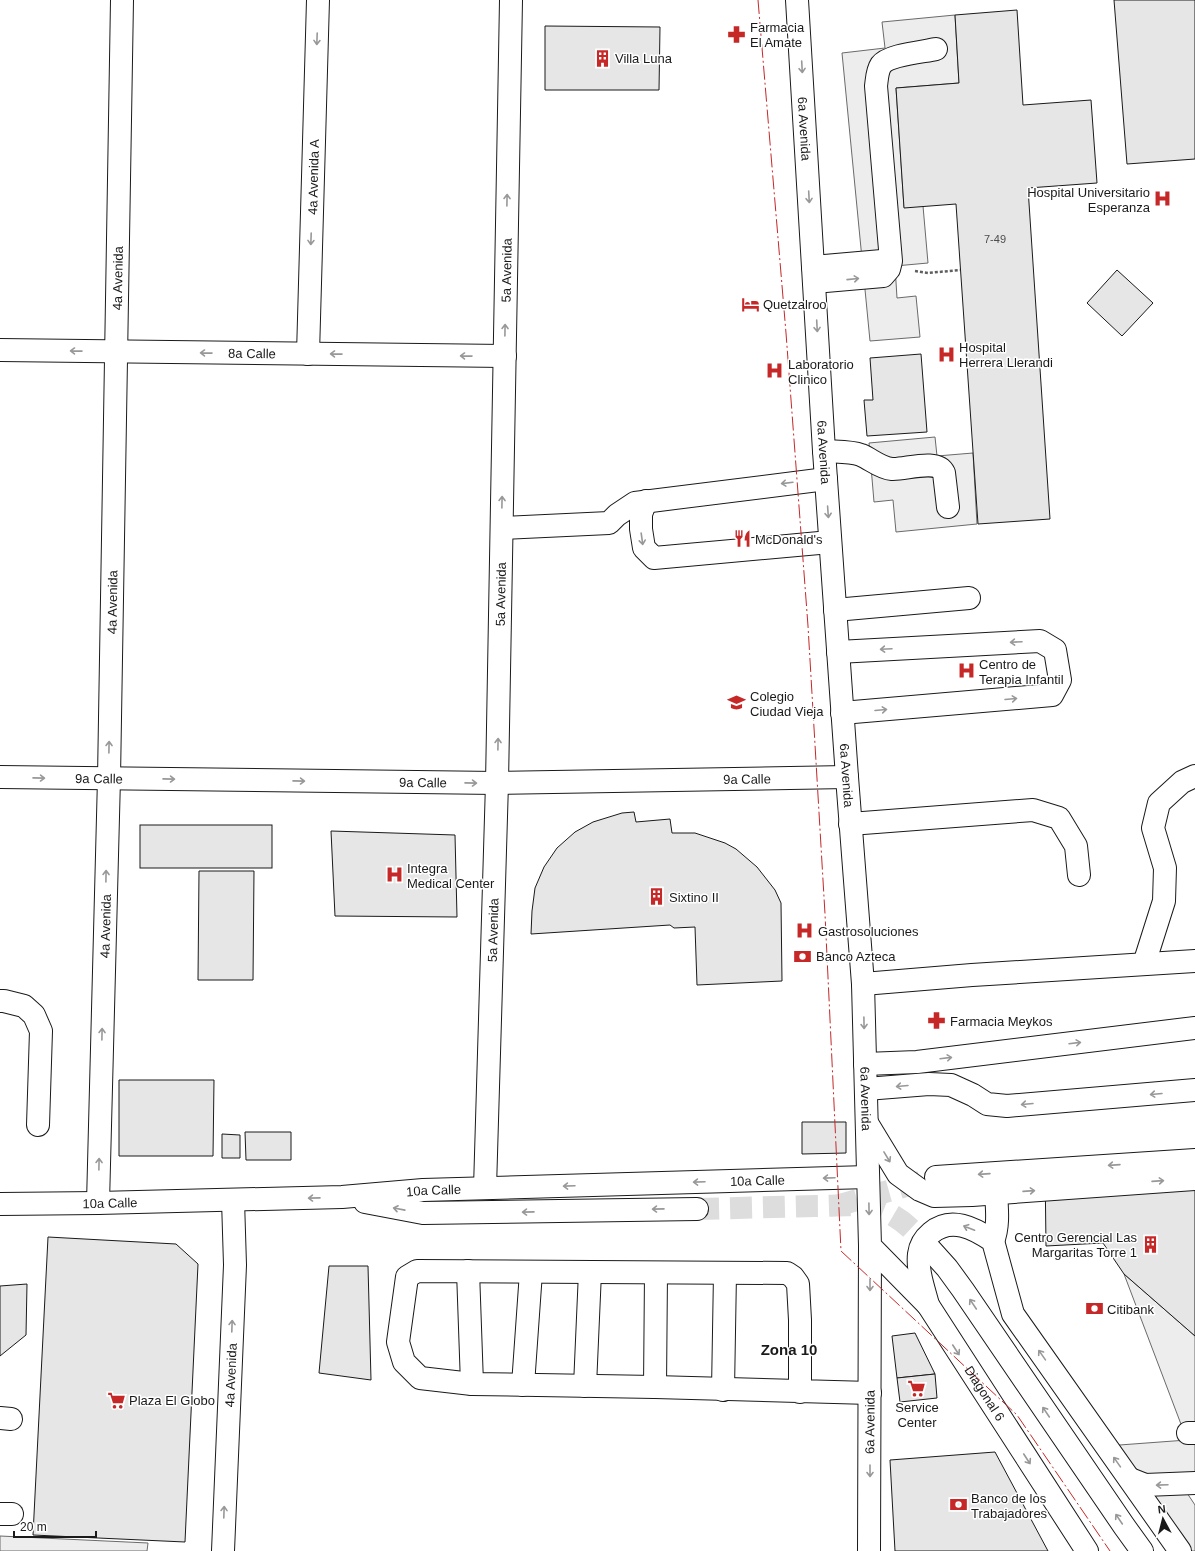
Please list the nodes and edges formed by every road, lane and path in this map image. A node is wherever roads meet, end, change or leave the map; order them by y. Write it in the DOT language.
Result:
graph roads {
  1 [pos="122,0"];
  2 [pos="318,0"];
  3 [pos="511,0"];
  4 [pos="797,0"];
  5 [pos="936,49"];
  6 [pos="890,265"];
  7 [pos="960,270"];
  8 [pos="814,275"];
  9 [pos="0,350"];
  10 [pos="116,352"];
  11 [pos="308,354"];
  12 [pos="505,356"];
  13 [pos="824,451"];
  14 [pos="826,479"];
  15 [pos="646,501"];
  16 [pos="948,507"];
  17 [pos="502,528"];
  18 [pos="830,542"];
  19 [pos="969,598"];
  20 [pos="835,610"];
  21 [pos="838,652"];
  22 [pos="842,713"];
  23 [pos="1195,776"];
  24 [pos="0,777"];
  25 [pos="847,777"];
  26 [pos="109,778"];
  27 [pos="497,783"];
  28 [pos="850,824"];
  29 [pos="1079,875"];
  30 [pos="1195,961"];
  31 [pos="1144,964"];
  32 [pos="863,984"];
  33 [pos="0,1001"];
  34 [pos="1195,1028"];
  35 [pos="865,1064"];
  36 [pos="866,1089"];
  37 [pos="1195,1090"];
  38 [pos="867,1123"];
  39 [pos="38,1125"];
  40 [pos="1195,1160"];
  41 [pos="868,1177"];
  42 [pos="936,1178"];
  43 [pos="1195,1179"];
  44 [pos="485,1188"];
  45 [pos="996,1193"];
  46 [pos="342,1197"];
  47 [pos="233,1200"];
  48 [pos="98,1203"];
  49 [pos="0,1204"];
  50 [pos="697,1209"];
  51 [pos="993,1241"];
  52 [pos="870,1246"];
  53 [pos="929,1248"];
  54 [pos="468,1271"];
  55 [pos="531,1272"];
  56 [pos="590,1272"];
  57 [pos="656,1273"];
  58 [pos="725,1273"];
  59 [pos="928,1305"];
  60 [pos="472,1384"];
  61 [pos="523,1385"];
  62 [pos="585,1386"];
  63 [pos="655,1387"];
  64 [pos="723,1390"];
  65 [pos="800,1392"];
  66 [pos="870,1393"];
  67 [pos="1130,1479"];
  68 [pos="1195,1483"];
  69 [pos="223,1551"];
  70 [pos="869,1551"];
  71 [pos="1087,1551"];
  72 [pos="1142,1551"];
  73 [pos="1180,1551"];
  1 -- 10 [label="street, 4a Avenida"];
  2 -- 11 [label="street, 4a Avenida A, one-way"];
  12 -- 3 [label="street, 5a Avenida, one-way"];
  4 -- 8 [label="street, 6a Avenida, one-way"];
  5 -- 6 [label="street"];
  6 -- 7 [label="path"];
  6 -- 8 [label="street"];
  8 -- 13 [label="street, 6a Avenida, one-way"];
  10 -- 9 [label="street, 8a Calle, one-way"];
  11 -- 10 [label="street, 8a Calle, one-way"];
  26 -- 10 [label="street, 4a Avenida, one-way"];
  12 -- 11 [label="street, 8a Calle, one-way"];
  17 -- 12 [label="street, 5a Avenida, one-way"];
  13 -- 14 [label="street, 6a Avenida"];
  13 -- 16 [label="street"];
  14 -- 15 [label="street, one-way"];
  14 -- 18 [label="street, 6a Avenida, one-way"];
  15 -- 17 [label="street"];
  15 -- 18 [label="street, one-way"];
  27 -- 17 [label="street, 5a Avenida, one-way"];
  18 -- 20 [label="street, 6a Avenida"];
  19 -- 20 [label="street"];
  20 -- 21 [label="street, 6a Avenida"];
  21 -- 22 [label="street, 6a Avenida"];
  22 -- 21 [label="street, one-way"];
  22 -- 25 [label="street, 6a Avenida"];
  23 -- 31 [label="street"];
  24 -- 26 [label="street, 9a Calle, one-way"];
  25 -- 27 [label="street, 9a Calle"];
  25 -- 28 [label="street, 6a Avenida"];
  26 -- 27 [label="street, 9a Calle, one-way"];
  48 -- 26 [label="street, 4a Avenida, one-way"];
  27 -- 44 [label="street, 5a Avenida"];
  28 -- 29 [label="street"];
  28 -- 32 [label="street, 6a Avenida"];
  30 -- 31 [label="street"];
  31 -- 32 [label="street"];
  32 -- 35 [label="street, 6a Avenida, one-way"];
  33 -- 39 [label="street"];
  35 -- 34 [label="street, one-way"];
  35 -- 36 [label="street, 6a Avenida"];
  37 -- 36 [label="street, one-way"];
  36 -- 38 [label="street, 6a Avenida"];
  38 -- 41 [label="street, 6a Avenida"];
  38 -- 45 [label="street, one-way"];
  40 -- 42 [label="street, one-way"];
  41 -- 44 [label="street, 10a Calle, one-way"];
  41 -- 52 [label="street, 6a Avenida, one-way"];
  45 -- 43 [label="street, one-way"];
  44 -- 46 [label="street, 10a Calle"];
  45 -- 51 [label="street"];
  46 -- 47 [label="street, 10a Calle, one-way"];
  50 -- 46 [label="street, one-way"];
  47 -- 48 [label="street, 10a Calle"];
  69 -- 47 [label="street, 4a Avenida, one-way"];
  48 -- 49 [label="street, 10a Calle"];
  51 -- 59 [label="street, one-way"];
  67 -- 51 [label="street, one-way"];
  52 -- 59 [label="street, Diagonal 6"];
  52 -- 66 [label="street, 6a Avenida, one-way"];
  72 -- 53 [label="street, one-way"];
  54 -- 55 [label="street"];
  54 -- 60 [label="street"];
  54 -- 60 [label="street"];
  55 -- 56 [label="street"];
  55 -- 61 [label="street"];
  56 -- 57 [label="street"];
  56 -- 62 [label="street"];
  57 -- 58 [label="street"];
  57 -- 63 [label="street"];
  58 -- 64 [label="street"];
  58 -- 65 [label="street"];
  59 -- 71 [label="street, Diagonal 6, one-way"];
  60 -- 61 [label="street"];
  61 -- 62 [label="street"];
  62 -- 63 [label="street"];
  63 -- 64 [label="street"];
  64 -- 65 [label="street"];
  65 -- 66 [label="street"];
  66 -- 70 [label="street, 6a Avenida, one-way"];
  68 -- 67 [label="street, one-way"];
  67 -- 73 [label="street"];
}
